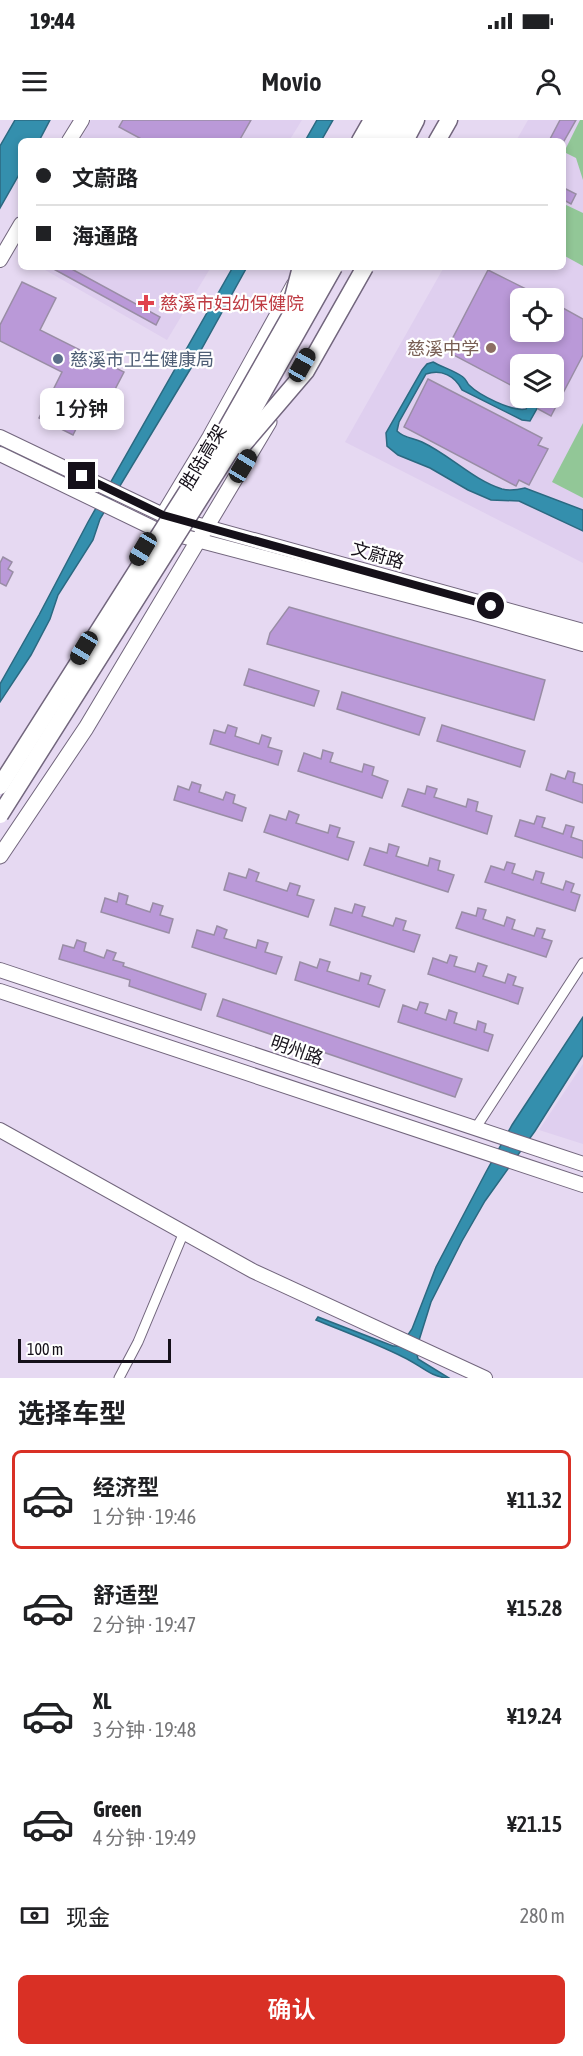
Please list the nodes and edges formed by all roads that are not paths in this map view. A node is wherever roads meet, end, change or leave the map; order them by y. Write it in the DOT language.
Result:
graph roads {
  1 [pos="82,120"];
  2 [pos="372,120"];
  3 [pos="385,120"];
  4 [pos="401,120"];
  5 [pos="417,120"];
  6 [pos="440,120"];
  7 [pos="449,120"];
  8 [pos="71,138"];
  9 [pos="362,138"];
  10 [pos="375,138"];
  11 [pos="391,138"];
  12 [pos="407,138"];
  13 [pos="430,138"];
  14 [pos="439,138"];
  15 [pos="18,229"];
  16 [pos="0,260"];
  17 [pos="301,270"];
  18 [pos="316,270"];
  19 [pos="332,270"];
  20 [pos="355,270"];
  21 [pos="363,270"];
  22 [pos="285,326"];
  23 [pos="0,437"];
  24 [pos="0,454"];
  25 [pos="210,484"];
  26 [pos="163,515"];
  27 [pos="155,529"];
  28 [pos="203,533"];
  29 [pos="583,631"];
  30 [pos="583,644"];
  31 [pos="0,786"];
  32 [pos="0,815"];
  33 [pos="0,856"];
  34 [pos="583,963"];
  35 [pos="0,970"];
  36 [pos="0,991"];
  37 [pos="475,1129"];
  38 [pos="0,1130"];
  39 [pos="583,1164"];
  40 [pos="583,1185"];
  41 [pos="184,1232"];
  42 [pos="119,1378"];
  43 [pos="485,1378"];
  1 -- 8 [label="main road"];
  2 -- 9 [label="highway"];
  3 -- 10 [label="main road"];
  4 -- 11 [label="highway"];
  5 -- 12 [label="highway"];
  6 -- 13 [label="main road"];
  7 -- 14 [label="highway"];
  15 -- 16 [label="main road"];
  17 -- 22 [label="highway, bridge"];
  17 -- 26 [label="main road"];
  18 -- 22 [label="highway, 胜陆高架, bridge"];
  19 -- 25 [label="highway, 胜陆高架, bridge"];
  20 -- 28 [label="main road"];
  21 -- 25 [label="highway, bridge"];
  22 -- 31 [label="highway, 胜陆高架, bridge"];
  23 -- 26 [label="main road, 文蔚路"];
  24 -- 27 [label="main road, 文蔚路"];
  25 -- 32 [label="highway, 胜陆高架, bridge"];
  26 -- 27 [label="main road"];
  26 -- 28 [label="main road, 文蔚路"];
  27 -- 28 [label="main road, 文蔚路"];
  27 -- 31 [label="main road"];
  28 -- 29 [label="main road, 文蔚路"];
  28 -- 30 [label="main road, 文蔚路"];
  28 -- 33 [label="main road"];
  34 -- 37 [label="street"];
  35 -- 37 [label="main road, 明州路"];
  36 -- 40 [label="main road, 明州路"];
  37 -- 39 [label="main road, 明州路"];
  38 -- 41 [label="main road"];
  41 -- 42 [label="street"];
  41 -- 43 [label="main road"];
}
